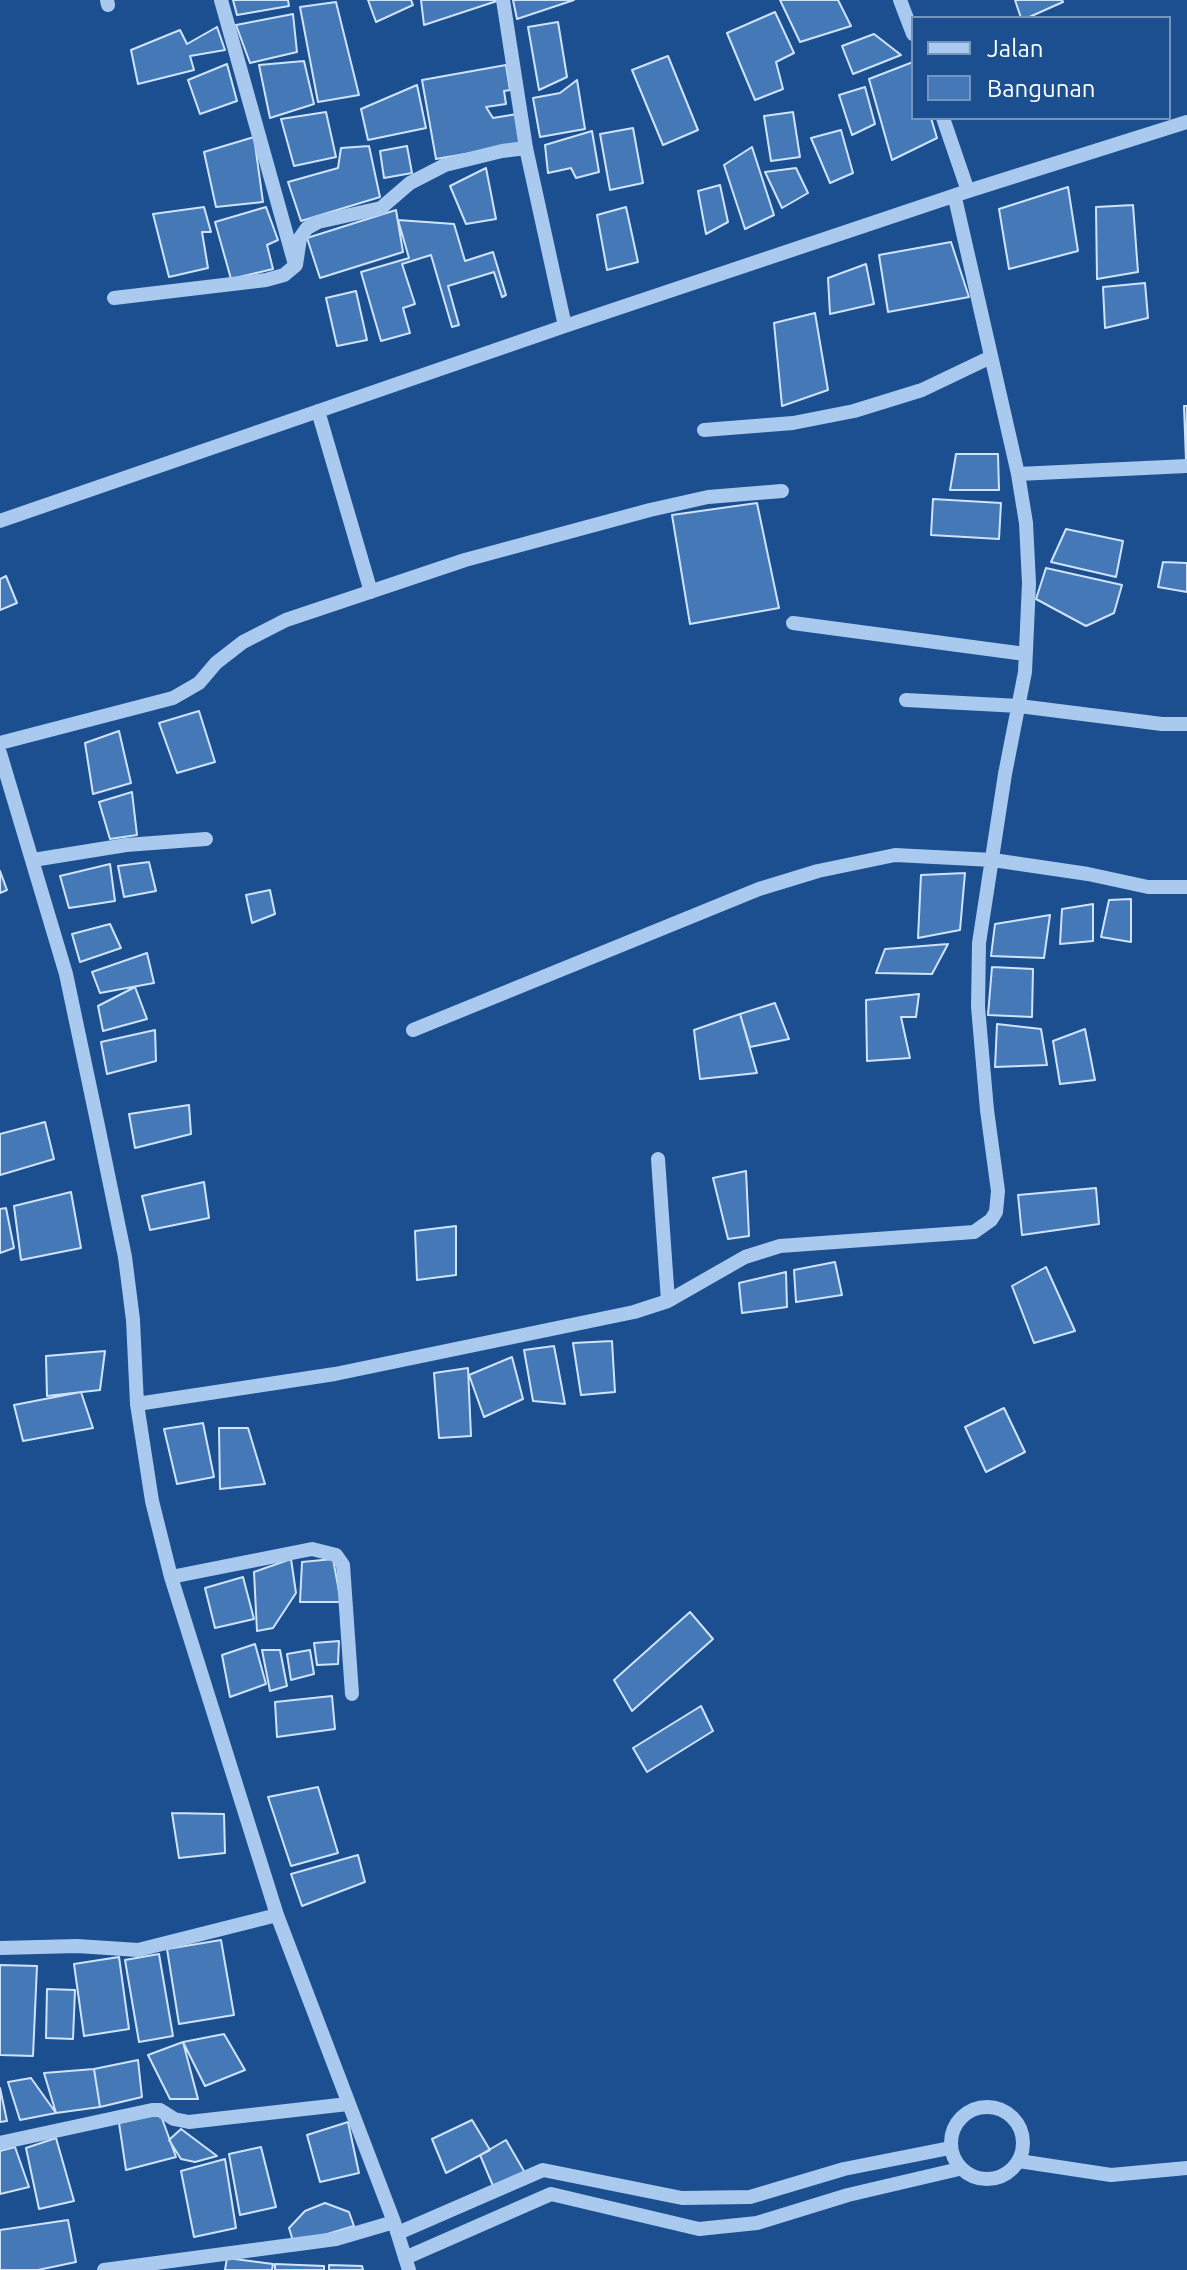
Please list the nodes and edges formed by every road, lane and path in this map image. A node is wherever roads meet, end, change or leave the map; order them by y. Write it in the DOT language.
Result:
graph roads {
  1 [pos="221,0"];
  2 [pos="503,0"];
  3 [pos="900,0"];
  4 [pos="911,29"];
  5 [pos="943,120"];
  6 [pos="1187,122"];
  7 [pos="526,148"];
  8 [pos="961,194"];
  9 [pos="296,265"];
  10 [pos="114,298"];
  11 [pos="565,326"];
  12 [pos="991,357"];
  13 [pos="318,411"];
  14 [pos="704,430"];
  15 [pos="1187,466"];
  16 [pos="1018,474"];
  17 [pos="782,491"];
  18 [pos="0,521"];
  19 [pos="371,592"];
  20 [pos="793,623"];
  21 [pos="1025,654"];
  22 [pos="906,700"];
  23 [pos="1019,706"];
  24 [pos="1187,724"];
  25 [pos="0,743"];
  26 [pos="0,753"];
  27 [pos="206,839"];
  28 [pos="33,860"];
  29 [pos="993,860"];
  30 [pos="1187,887"];
  31 [pos="413,1030"];
  32 [pos="658,1159"];
  33 [pos="668,1301"];
  34 [pos="137,1404"];
  35 [pos="171,1577"];
  36 [pos="352,1694"];
  37 [pos="277,1915"];
  38 [pos="0,1948"];
  39 [pos="348,2104"];
  40 [pos="0,2143"];
  41 [pos="950,2148"];
  42 [pos="1019,2161"];
  43 [pos="1187,2168"];
  44 [pos="959,2169"];
  45 [pos="634,2186"];
  46 [pos="623,2210"];
  47 [pos="396,2228"];
  48 [pos="407,2264"];
  49 [pos="104,2270"];
  1 -- 9 [label="street"];
  2 -- 7 [label="street"];
  3 -- 4 [label="street"];
  5 -- 8 [label="street"];
  6 -- 8 [label="street"];
  7 -- 9 [label="street"];
  7 -- 11 [label="street"];
  8 -- 11 [label="street"];
  8 -- 12 [label="street"];
  9 -- 10 [label="street"];
  11 -- 13 [label="street"];
  12 -- 14 [label="street"];
  12 -- 16 [label="street"];
  13 -- 18 [label="street"];
  13 -- 19 [label="street"];
  15 -- 16 [label="street"];
  16 -- 21 [label="street"];
  17 -- 19 [label="street"];
  19 -- 25 [label="street"];
  20 -- 21 [label="street"];
  21 -- 23 [label="street"];
  22 -- 23 [label="street"];
  23 -- 24 [label="street"];
  23 -- 29 [label="street"];
  26 -- 28 [label="street"];
  27 -- 28 [label="street"];
  28 -- 34 [label="street"];
  29 -- 30 [label="street"];
  29 -- 31 [label="street"];
  29 -- 33 [label="street"];
  32 -- 33 [label="street"];
  33 -- 34 [label="street"];
  34 -- 35 [label="street"];
  35 -- 36 [label="street"];
  35 -- 37 [label="street"];
  37 -- 38 [label="street"];
  37 -- 39 [label="street"];
  39 -- 40 [label="street"];
  39 -- 47 [label="street"];
  41 -- 42 [label="street"];
  41 -- 44 [label="street"];
  41 -- 45 [label="street"];
  42 -- 43 [label="street"];
  42 -- 44 [label="street"];
  44 -- 46 [label="street"];
  45 -- 46 [label="street"];
  45 -- 47 [label="street"];
  46 -- 48 [label="street"];
  47 -- 48 [label="street"];
  47 -- 49 [label="street"];
}
